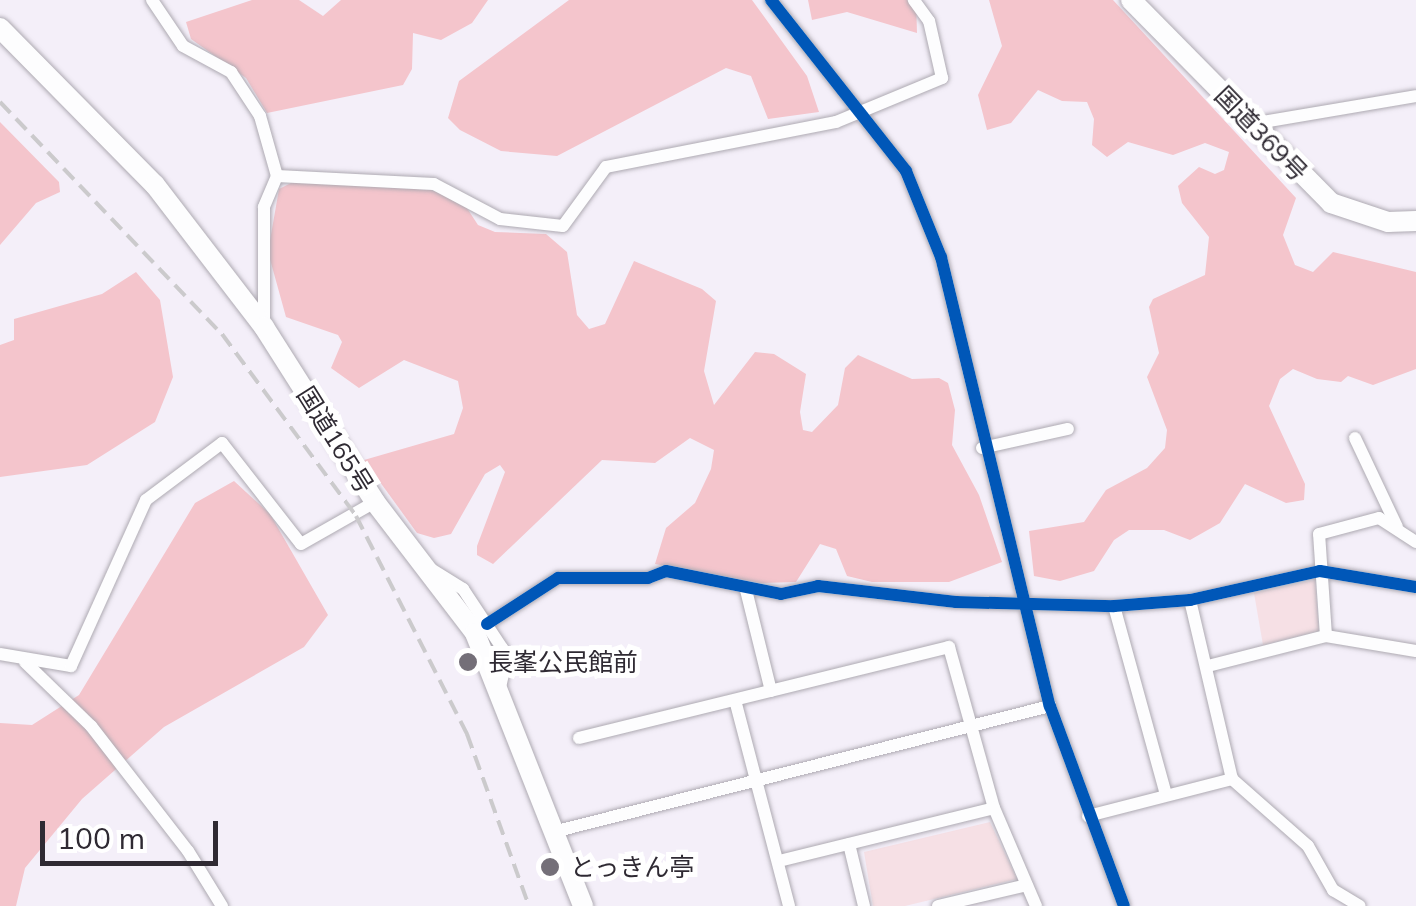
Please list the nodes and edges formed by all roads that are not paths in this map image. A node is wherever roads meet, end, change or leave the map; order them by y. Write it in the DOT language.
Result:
graph roads {
  1 [pos="152,0"];
  2 [pos="772,0"];
  3 [pos="914,0"];
  4 [pos="1131,0"];
  5 [pos="0,28"];
  6 [pos="1416,96"];
  7 [pos="857,110"];
  8 [pos="1251,124"];
  9 [pos="277,176"];
  10 [pos="1416,221"];
  11 [pos="264,328"];
  12 [pos="1068,429"];
  13 [pos="1355,438"];
  14 [pos="982,448"];
  15 [pos="375,502"];
  16 [pos="1398,529"];
  17 [pos="1416,542"];
  18 [pos="424,567"];
  19 [pos="1320,571"];
  20 [pos="1416,587"];
  21 [pos="746,590"];
  22 [pos="1190,600"];
  23 [pos="1026,602"];
  24 [pos="1114,606"];
  25 [pos="487,624"];
  26 [pos="1326,636"];
  27 [pos="1416,651"];
  28 [pos="0,654"];
  29 [pos="26,662"];
  30 [pos="1208,666"];
  31 [pos="771,691"];
  32 [pos="499,692"];
  33 [pos="735,700"];
  34 [pos="1050,706"];
  35 [pos="972,728"];
  36 [pos="579,738"];
  37 [pos="1232,779"];
  38 [pos="756,782"];
  39 [pos="1166,795"];
  40 [pos="994,808"];
  41 [pos="1088,816"];
  42 [pos="557,831"];
  43 [pos="848,844"];
  44 [pos="779,861"];
  45 [pos="1027,886"];
  46 [pos="222,906"];
  47 [pos="583,906"];
  48 [pos="790,906"];
  49 [pos="864,906"];
  50 [pos="938,906"];
  51 [pos="1036,906"];
  52 [pos="1124,906"];
  53 [pos="1360,906"];
  1 -- 9 [label="street"];
  2 -- 7 [label="street"];
  3 -- 7 [label="street"];
  4 -- 8 [label="highway, 国道369号"];
  5 -- 11 [label="highway, 国道165号"];
  6 -- 8 [label="street"];
  7 -- 9 [label="street"];
  7 -- 14 [label="street"];
  8 -- 10 [label="highway, 国道369号"];
  9 -- 11 [label="street"];
  11 -- 15 [label="highway, 国道165号"];
  12 -- 14 [label="street"];
  13 -- 16 [label="street"];
  14 -- 23 [label="street"];
  15 -- 18 [label="highway, 国道165号"];
  15 -- 29 [label="street"];
  16 -- 17 [label="street"];
  16 -- 19 [label="street"];
  18 -- 25 [label="street"];
  18 -- 32 [label="highway, 国道165号"];
  19 -- 20 [label="street"];
  19 -- 22 [label="street"];
  19 -- 26 [label="street"];
  21 -- 23 [label="street"];
  21 -- 25 [label="street"];
  21 -- 31 [label="street"];
  22 -- 24 [label="street"];
  22 -- 30 [label="street"];
  23 -- 24 [label="street"];
  23 -- 34 [label="street"];
  24 -- 39 [label="street"];
  25 -- 32 [label="street"];
  26 -- 27 [label="street"];
  26 -- 30 [label="street"];
  28 -- 29 [label="street"];
  29 -- 46 [label="street"];
  30 -- 37 [label="street"];
  31 -- 33 [label="street"];
  31 -- 35 [label="street"];
  32 -- 42 [label="highway, 国道165号"];
  33 -- 36 [label="street"];
  33 -- 38 [label="street"];
  34 -- 35 [label="street"];
  34 -- 41 [label="street"];
  35 -- 38 [label="street"];
  35 -- 40 [label="street"];
  37 -- 39 [label="street"];
  37 -- 53 [label="street"];
  38 -- 42 [label="street"];
  38 -- 44 [label="street"];
  39 -- 41 [label="street"];
  40 -- 43 [label="street"];
  40 -- 45 [label="street"];
  41 -- 52 [label="street"];
  42 -- 47 [label="highway, 国道165号"];
  43 -- 44 [label="street"];
  43 -- 49 [label="street"];
  44 -- 48 [label="street"];
  45 -- 50 [label="street"];
  45 -- 51 [label="street"];
}
